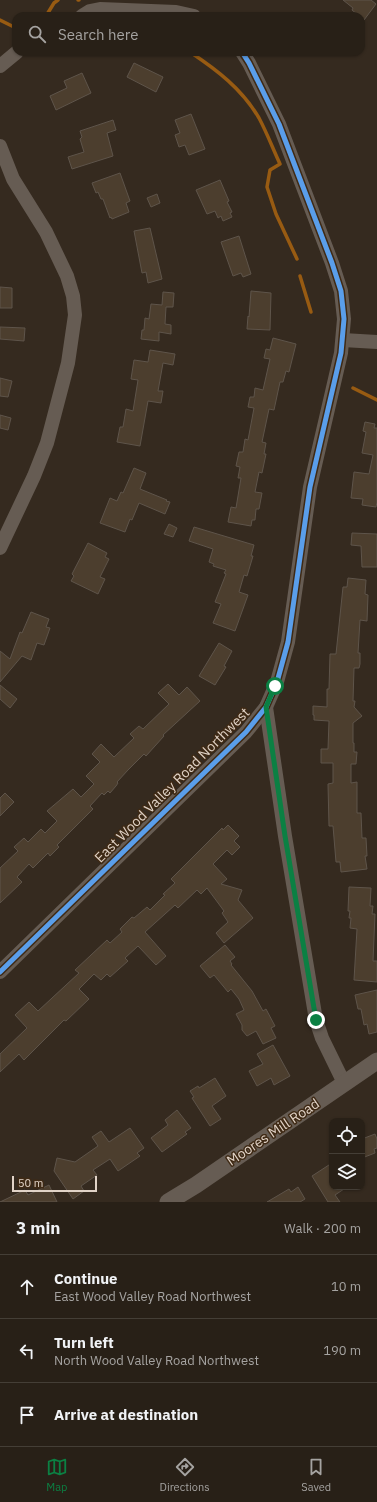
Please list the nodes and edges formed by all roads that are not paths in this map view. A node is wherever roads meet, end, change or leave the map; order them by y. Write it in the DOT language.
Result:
graph roads {
  1 [pos="109,5"];
  2 [pos="88,12"];
  3 [pos="176,12"];
  4 [pos="12,56"];
  5 [pos="245,56"];
  6 [pos="0,66"];
  7 [pos="0,146"];
  8 [pos="342,340"];
  9 [pos="377,342"];
  10 [pos="0,548"];
  11 [pos="266,707"];
  12 [pos="0,972"];
  13 [pos="377,1061"];
  14 [pos="344,1083"];
  15 [pos="168,1202"];
  1 -- 2 [label="street"];
  1 -- 3 [label="street"];
  4 -- 6 [label="street"];
  5 -- 8 [label="street, East Wood Valley Road Northwest"];
  7 -- 10 [label="street"];
  8 -- 9 [label="street"];
  8 -- 11 [label="street, East Wood Valley Road Northwest"];
  11 -- 12 [label="street, East Wood Valley Road Northwest"];
  11 -- 14 [label="street"];
  13 -- 14 [label="street, Moores Mill Road"];
  14 -- 15 [label="street, Moores Mill Road"];
}
